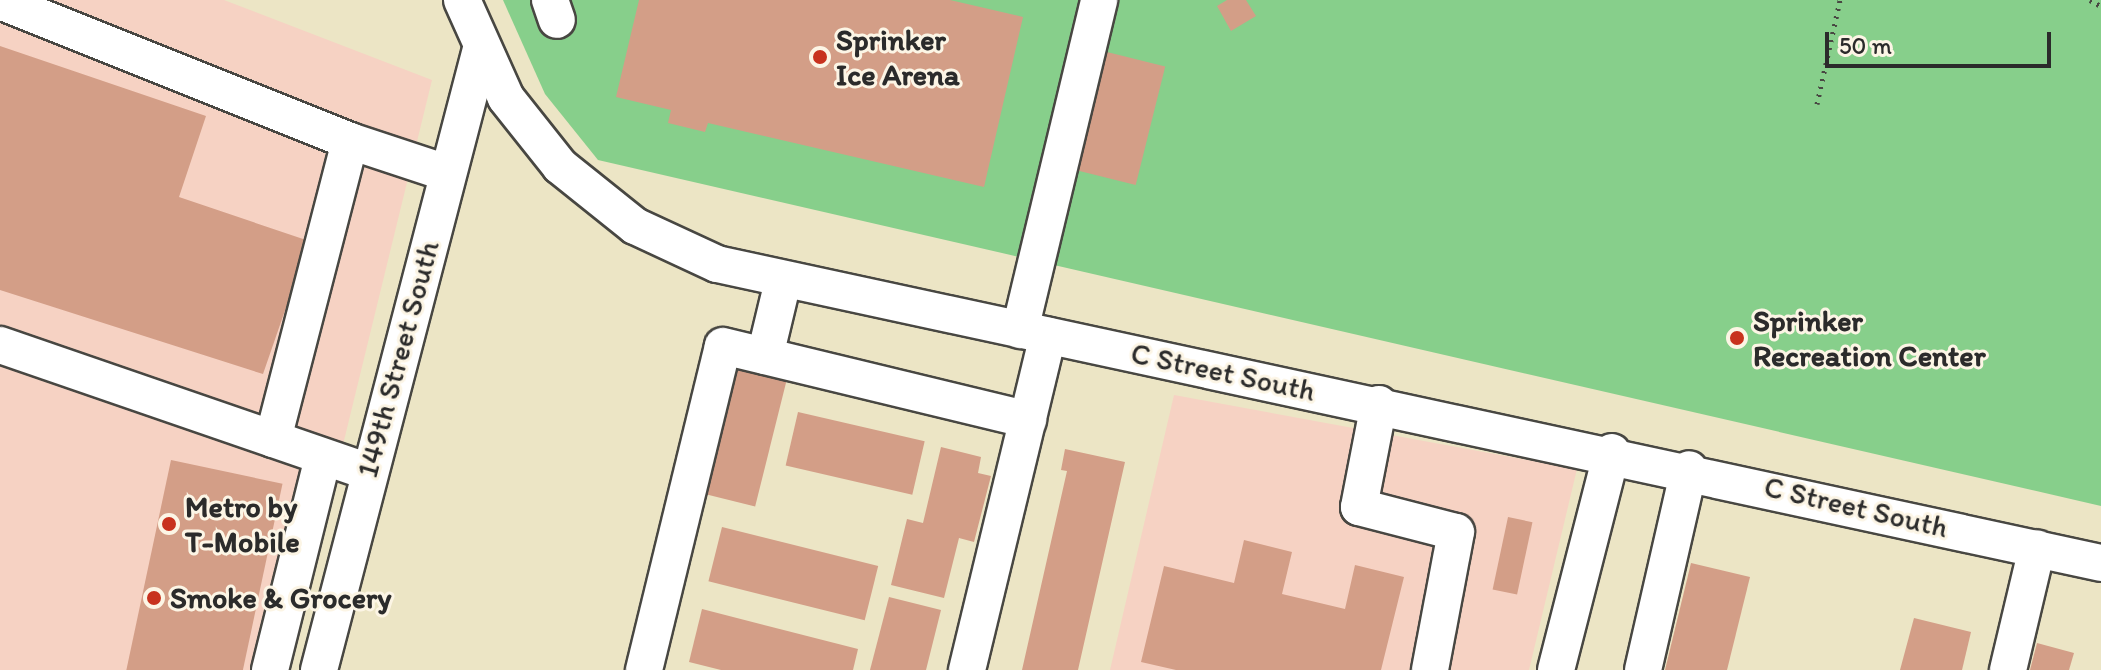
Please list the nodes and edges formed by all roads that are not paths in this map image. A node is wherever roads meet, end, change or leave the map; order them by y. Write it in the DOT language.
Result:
graph roads {
  1 [pos="462,0"];
  2 [pos="550,0"];
  3 [pos="562,0"];
  4 [pos="1099,0"];
  5 [pos="0,1"];
  6 [pos="481,49"];
  7 [pos="350,141"];
  8 [pos="447,173"];
  9 [pos="783,281"];
  10 [pos="1034,333"];
  11 [pos="0,345"];
  12 [pos="765,356"];
  13 [pos="1379,404"];
  14 [pos="1028,420"];
  15 [pos="273,439"];
  16 [pos="1612,452"];
  17 [pos="323,457"];
  18 [pos="1689,469"];
  19 [pos="368,472"];
  20 [pos="2037,548"];
  21 [pos="2101,563"];
  22 [pos="270,670"];
  23 [pos="319,670"];
  24 [pos="644,670"];
  25 [pos="967,670"];
  26 [pos="1430,670"];
  27 [pos="1556,670"];
  28 [pos="1643,670"];
  29 [pos="2008,670"];
  1 -- 6 [label="street, C Street South"];
  2 -- 3 [label="street"];
  4 -- 10 [label="street"];
  5 -- 7 [label="street"];
  6 -- 8 [label="street, 149th Street South"];
  6 -- 9 [label="street, C Street South"];
  7 -- 8 [label="street"];
  7 -- 15 [label="street"];
  8 -- 19 [label="street, 149th Street South"];
  9 -- 10 [label="street, C Street South"];
  9 -- 12 [label="street"];
  10 -- 13 [label="street, C Street South"];
  10 -- 14 [label="street"];
  11 -- 15 [label="street"];
  12 -- 14 [label="street"];
  12 -- 24 [label="street"];
  13 -- 16 [label="street, C Street South"];
  13 -- 26 [label="street"];
  14 -- 25 [label="street"];
  15 -- 17 [label="street"];
  16 -- 18 [label="street, C Street South"];
  16 -- 27 [label="street"];
  17 -- 19 [label="street"];
  17 -- 22 [label="street"];
  18 -- 20 [label="street, C Street South"];
  18 -- 28 [label="street"];
  19 -- 23 [label="street, 149th Street South"];
  20 -- 21 [label="street, C Street South"];
  20 -- 29 [label="street"];
}
